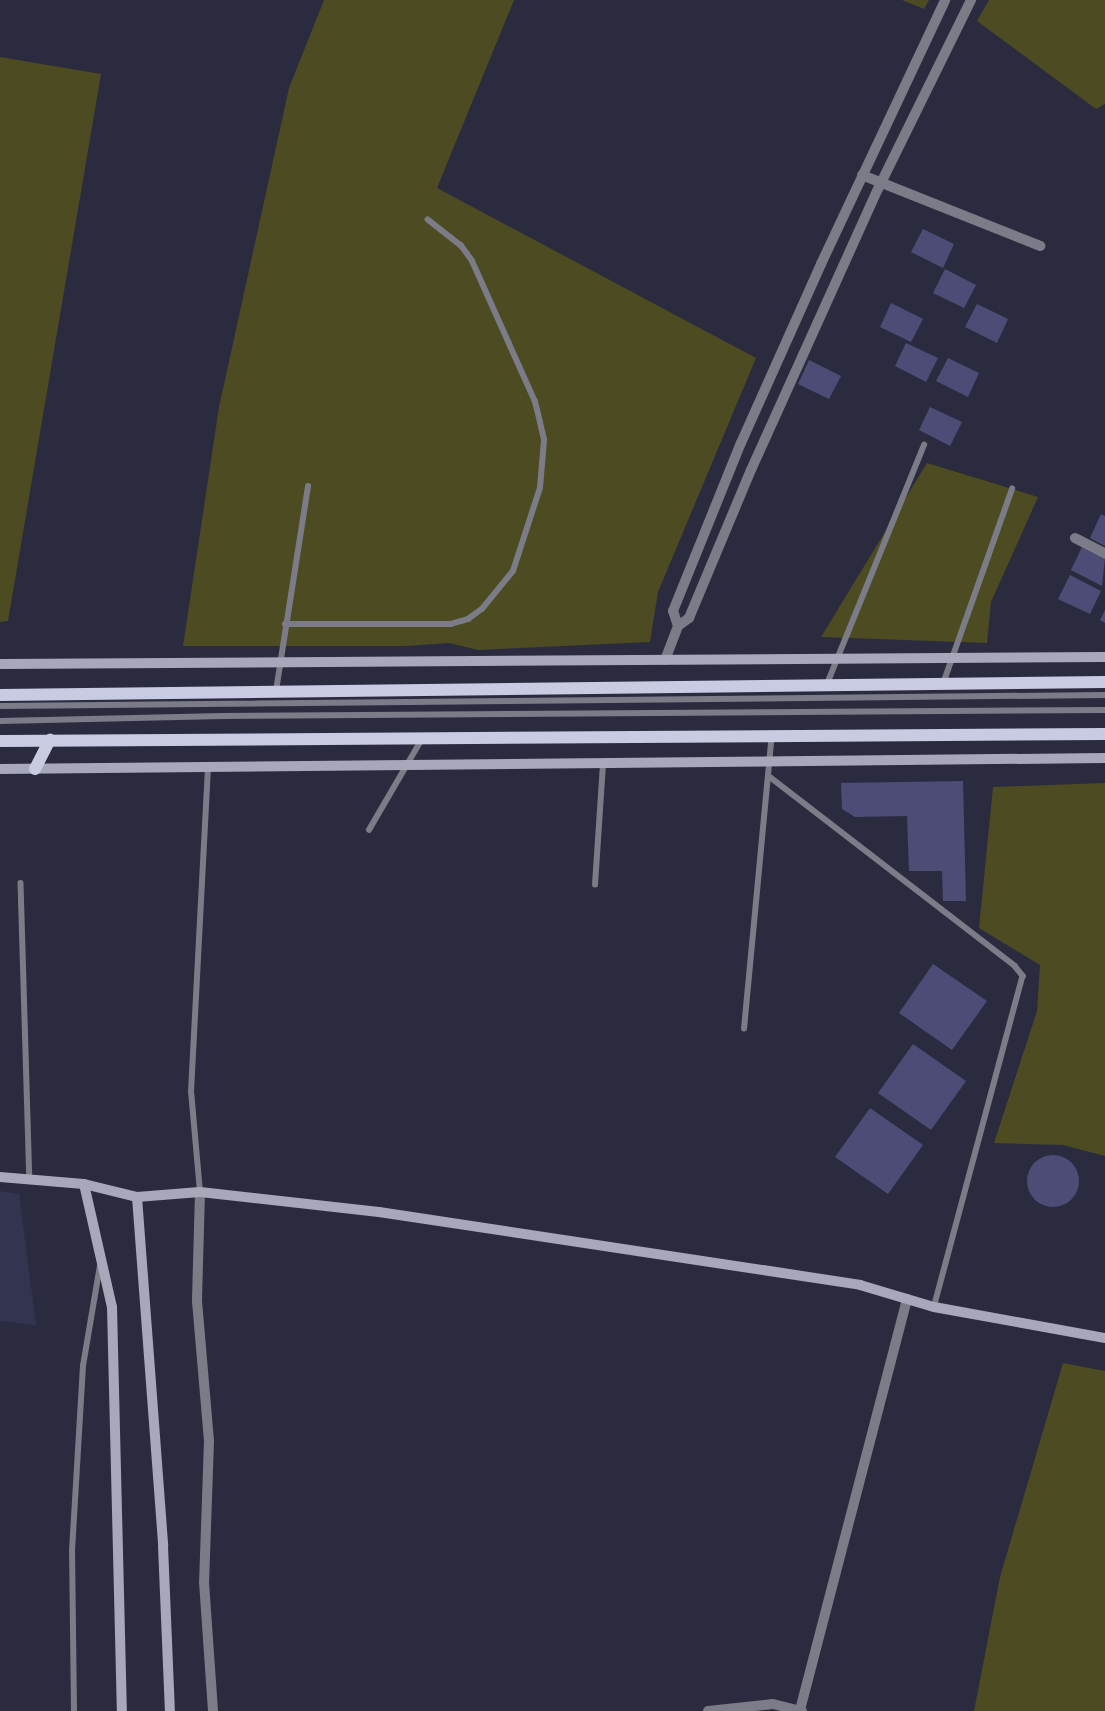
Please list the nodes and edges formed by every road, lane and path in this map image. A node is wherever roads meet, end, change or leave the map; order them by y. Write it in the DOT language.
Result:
graph roads {
  1 [pos="945,0"];
  2 [pos="971,0"];
  3 [pos="862,175"];
  4 [pos="881,183"];
  5 [pos="428,220"];
  6 [pos="1040,246"];
  7 [pos="924,446"];
  8 [pos="308,486"];
  9 [pos="1012,488"];
  10 [pos="1075,538"];
  11 [pos="1105,553"];
  12 [pos="286,624"];
  13 [pos="678,626"];
  14 [pos="1105,657"];
  15 [pos="951,658"];
  16 [pos="836,659"];
  17 [pos="665,660"];
  18 [pos="279,662"];
  19 [pos="0,664"];
  20 [pos="1105,682"];
  21 [pos="943,684"];
  22 [pos="826,686"];
  23 [pos="276,693"];
  24 [pos="0,695"];
  25 [pos="1105,695"];
  26 [pos="0,706"];
  27 [pos="1105,710"];
  28 [pos="0,721"];
  29 [pos="1105,734"];
  30 [pos="772,735"];
  31 [pos="423,738"];
  32 [pos="50,740"];
  33 [pos="0,741"];
  34 [pos="1105,758"];
  35 [pos="771,761"];
  36 [pos="603,763"];
  37 [pos="404,766"];
  38 [pos="208,768"];
  39 [pos="0,769"];
  40 [pos="35,769"];
  41 [pos="770,777"];
  42 [pos="370,830"];
  43 [pos="21,883"];
  44 [pos="595,885"];
  45 [pos="744,1029"];
  46 [pos="0,1177"];
  47 [pos="30,1182"];
  48 [pos="84,1184"];
  49 [pos="200,1192"];
  50 [pos="137,1197"];
  51 [pos="101,1259"];
  52 [pos="907,1299"];
  53 [pos="934,1307"];
  54 [pos="1105,1338"];
  55 [pos="801,1710"];
  56 [pos="74,1711"];
  57 [pos="122,1711"];
  58 [pos="170,1711"];
  59 [pos="213,1711"];
  60 [pos="708,1711"];
  1 -- 3 [label="street"];
  2 -- 4 [label="street"];
  3 -- 4 [label="street"];
  3 -- 13 [label="street"];
  4 -- 6 [label="street"];
  4 -- 13 [label="street"];
  5 -- 12 [label="lane"];
  7 -- 16 [label="lane"];
  8 -- 12 [label="lane"];
  9 -- 15 [label="lane"];
  10 -- 11 [label="street"];
  12 -- 18 [label="lane"];
  13 -- 17 [label="street"];
  14 -- 15 [label="street"];
  15 -- 16 [label="street"];
  15 -- 21 [label="lane"];
  16 -- 17 [label="street"];
  16 -- 22 [label="lane"];
  17 -- 18 [label="street"];
  18 -- 19 [label="street"];
  18 -- 23 [label="lane"];
  20 -- 21 [label="main road"];
  21 -- 22 [label="main road"];
  22 -- 23 [label="main road"];
  23 -- 24 [label="main road"];
  25 -- 26 [label="lane"];
  27 -- 28 [label="lane"];
  29 -- 30 [label="main road"];
  30 -- 31 [label="main road"];
  30 -- 35 [label="lane"];
  31 -- 32 [label="main road"];
  31 -- 37 [label="lane"];
  32 -- 33 [label="main road"];
  32 -- 40 [label="main road"];
  34 -- 35 [label="street"];
  35 -- 36 [label="street"];
  35 -- 41 [label="lane"];
  36 -- 37 [label="street"];
  36 -- 44 [label="lane"];
  37 -- 38 [label="street"];
  37 -- 42 [label="lane"];
  38 -- 40 [label="street"];
  38 -- 49 [label="lane"];
  39 -- 40 [label="street"];
  41 -- 45 [label="lane"];
  41 -- 53 [label="lane"];
  43 -- 47 [label="lane"];
  46 -- 47 [label="street"];
  47 -- 48 [label="street"];
  48 -- 50 [label="street"];
  48 -- 51 [label="street"];
  49 -- 50 [label="street"];
  49 -- 52 [label="street"];
  49 -- 59 [label="street"];
  50 -- 58 [label="street"];
  51 -- 56 [label="lane"];
  51 -- 57 [label="street"];
  52 -- 53 [label="street"];
  52 -- 55 [label="street"];
  53 -- 54 [label="street"];
  55 -- 60 [label="street"];
}
